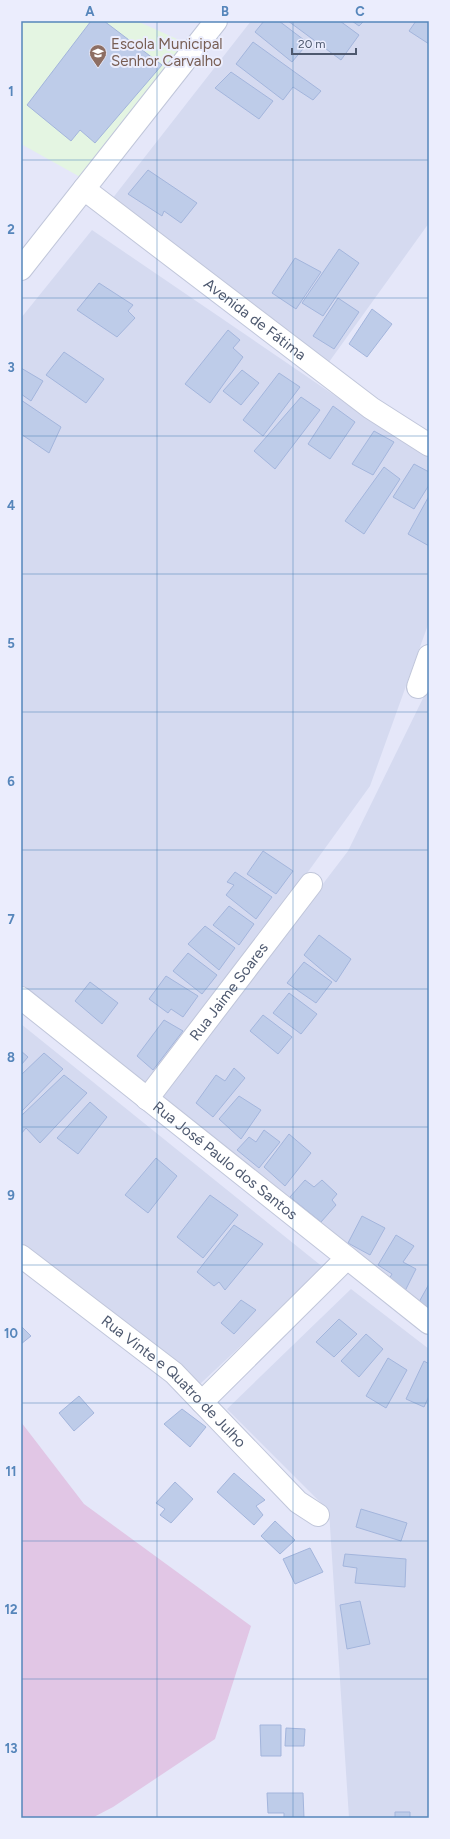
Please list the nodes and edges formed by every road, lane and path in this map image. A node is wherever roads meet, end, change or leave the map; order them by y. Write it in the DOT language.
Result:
graph roads {
  1 [pos="213,22"];
  2 [pos="84,189"];
  3 [pos="21,269"];
  4 [pos="429,445"];
  5 [pos="429,656"];
  6 [pos="418,687"];
  7 [pos="311,884"];
  8 [pos="21,998"];
  9 [pos="147,1099"];
  10 [pos="21,1256"];
  11 [pos="347,1258"];
  12 [pos="429,1323"];
  13 [pos="202,1402"];
  14 [pos="318,1515"];
  1 -- 2 [label="street"];
  2 -- 3 [label="street"];
  2 -- 4 [label="street, Avenida de Fátima"];
  5 -- 6 [label="street"];
  7 -- 9 [label="street, Rua Jaime Soares"];
  8 -- 9 [label="street, Rua José Paulo dos Santos"];
  9 -- 11 [label="street, Rua José Paulo dos Santos"];
  10 -- 13 [label="street, Rua Vinte e Quatro de Julho"];
  11 -- 12 [label="street, Rua José Paulo dos Santos"];
  11 -- 13 [label="street"];
  13 -- 14 [label="street, Rua Vinte e Quatro de Julho"];
}
